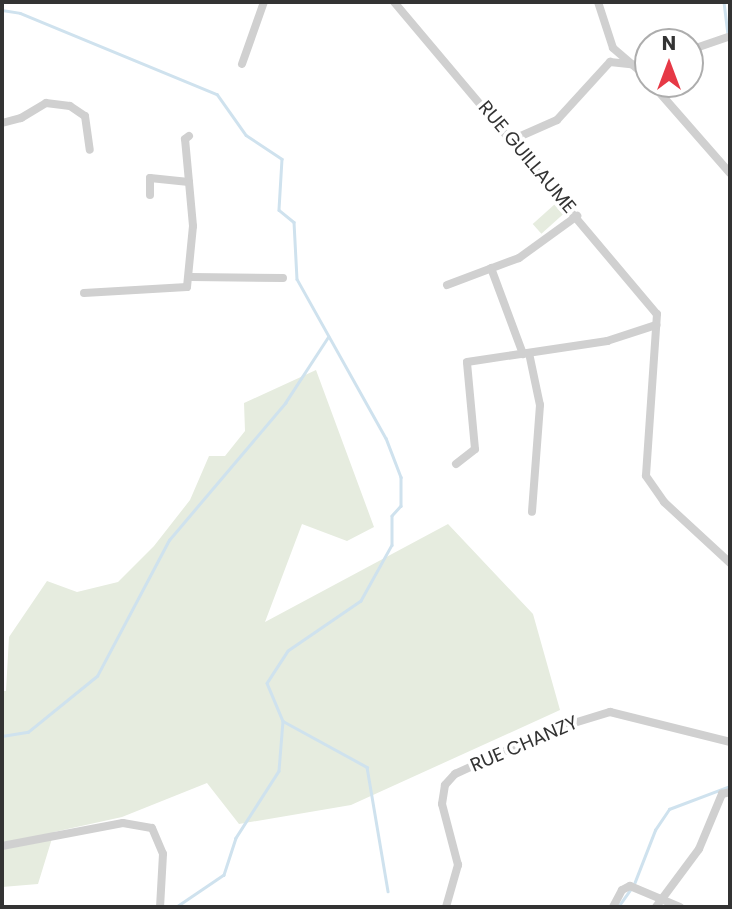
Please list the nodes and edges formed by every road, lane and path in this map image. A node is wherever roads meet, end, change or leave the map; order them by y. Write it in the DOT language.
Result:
graph roads {
  1 [pos="264,2"];
  2 [pos="598,2"];
  3 [pos="398,4"];
  4 [pos="728,37"];
  5 [pos="704,45"];
  6 [pos="634,62"];
  7 [pos="242,64"];
  8 [pos="634,65"];
  9 [pos="664,98"];
  10 [pos="2,123"];
  11 [pos="189,136"];
  12 [pos="514,139"];
  13 [pos="90,150"];
  14 [pos="730,173"];
  15 [pos="189,182"];
  16 [pos="150,195"];
  17 [pos="577,216"];
  18 [pos="491,268"];
  19 [pos="191,277"];
  20 [pos="283,278"];
  21 [pos="447,285"];
  22 [pos="84,293"];
  23 [pos="656,325"];
  24 [pos="526,354"];
  25 [pos="456,464"];
  26 [pos="532,512"];
  27 [pos="730,564"];
  28 [pos="730,742"];
  29 [pos="730,792"];
  30 [pos="2,846"];
  31 [pos="662,899"];
  32 [pos="160,907"];
  33 [pos="446,907"];
  34 [pos="613,907"];
  35 [pos="656,907"];
  36 [pos="680,907"];
  1 -- 7 [label="street"];
  2 -- 6 [label="street"];
  3 -- 12 [label="street, RUE GUILLAUME"];
  4 -- 5 [label="street"];
  8 -- 12 [label="street"];
  9 -- 14 [label="street"];
  10 -- 13 [label="street"];
  11 -- 15 [label="street"];
  12 -- 17 [label="street, RUE GUILLAUME"];
  15 -- 16 [label="street"];
  15 -- 19 [label="street"];
  17 -- 18 [label="street"];
  17 -- 23 [label="street, RUE GUILLAUME"];
  18 -- 21 [label="street"];
  18 -- 24 [label="street"];
  19 -- 20 [label="street"];
  19 -- 22 [label="street"];
  23 -- 24 [label="street"];
  23 -- 27 [label="street"];
  24 -- 25 [label="street"];
  24 -- 26 [label="street"];
  28 -- 33 [label="street, RUE CHANZY"];
  29 -- 31 [label="street"];
  30 -- 32 [label="street"];
  31 -- 34 [label="street"];
  31 -- 35 [label="street"];
  31 -- 36 [label="street"];
}
